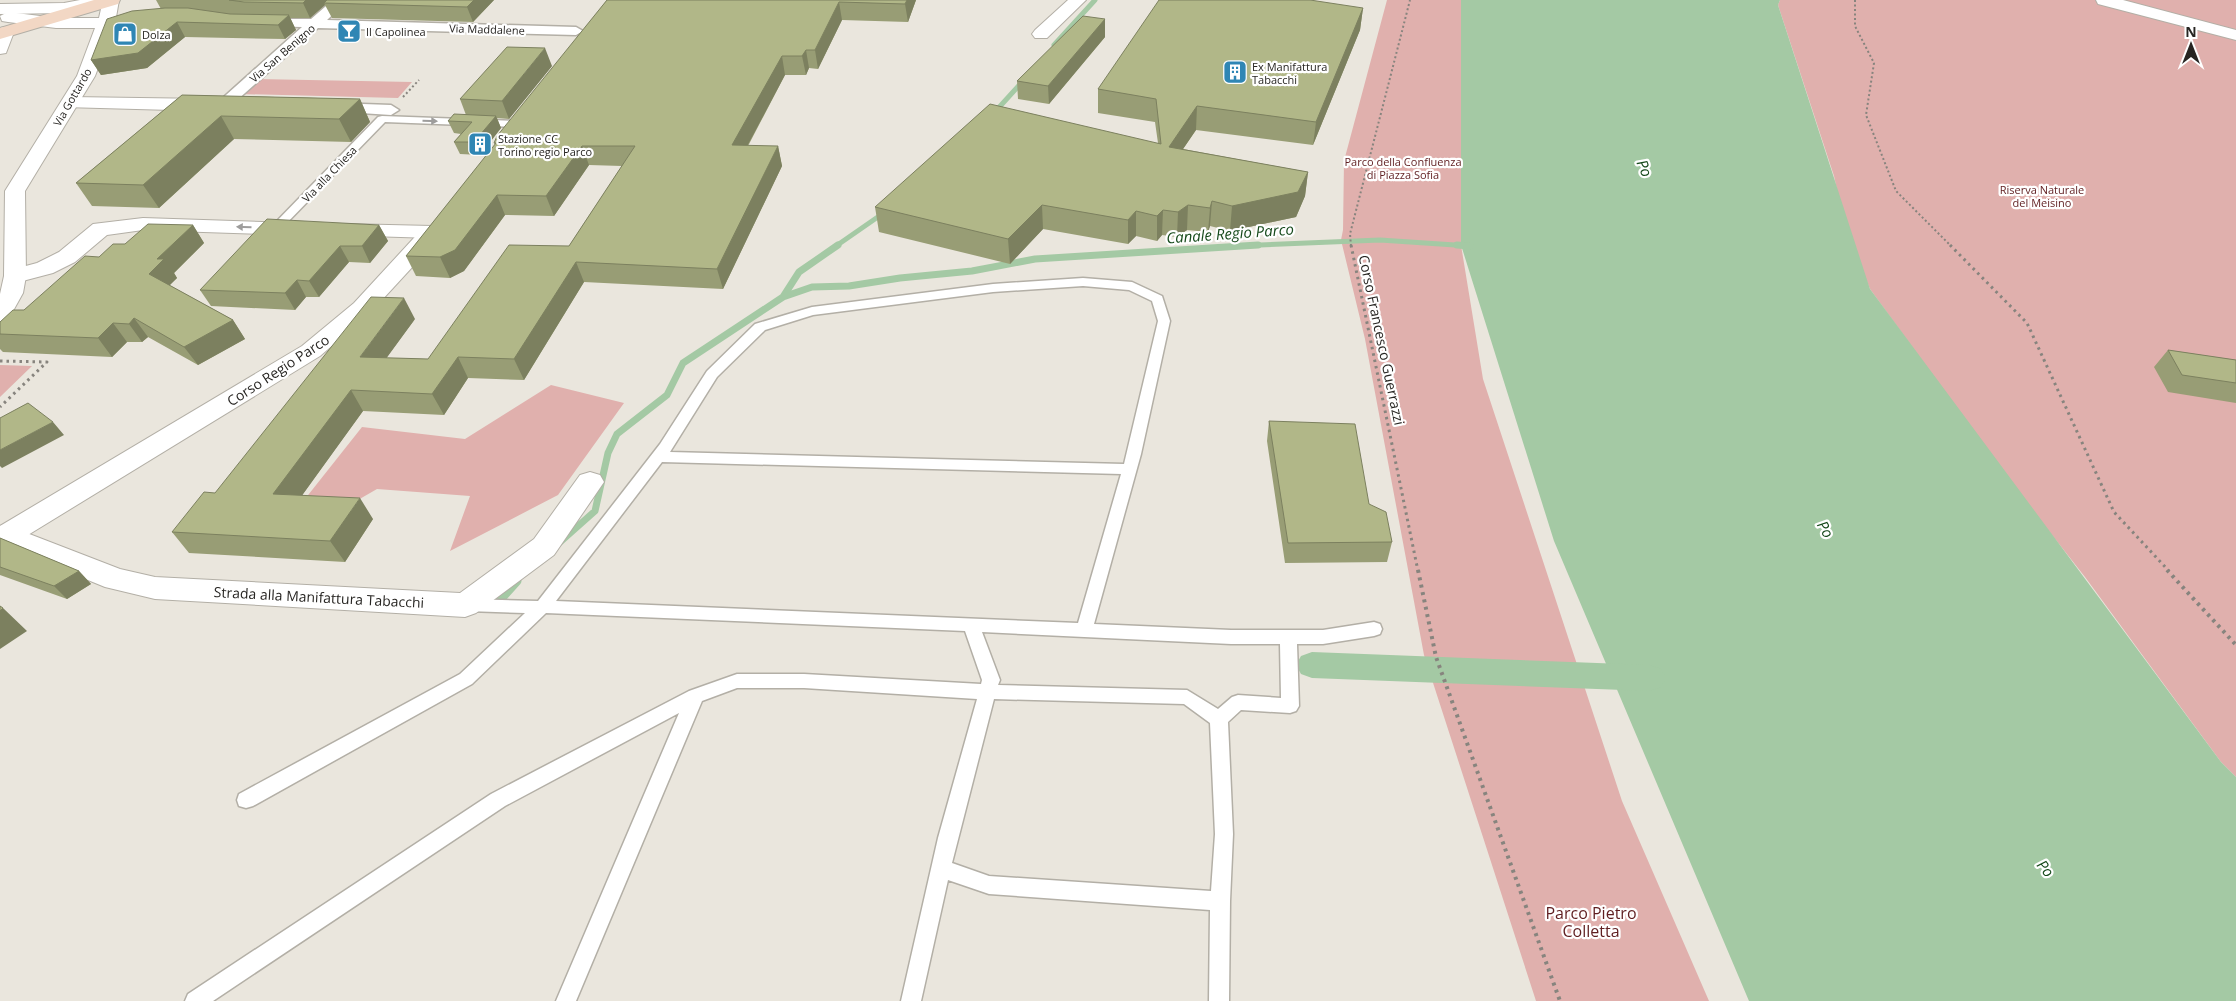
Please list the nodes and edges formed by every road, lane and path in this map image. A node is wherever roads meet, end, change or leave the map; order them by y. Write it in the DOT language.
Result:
graph roads {
  1 [pos="112,0"];
  2 [pos="341,0"];
  3 [pos="1078,0"];
  4 [pos="1410,0"];
  5 [pos="1854,0"];
  6 [pos="2104,0"];
  7 [pos="94,1"];
  8 [pos="68,12"];
  9 [pos="127,19"];
  10 [pos="5,21"];
  11 [pos="39,22"];
  12 [pos="253,22"];
  13 [pos="106,23"];
  14 [pos="314,24"];
  15 [pos="1041,34"];
  16 [pos="2236,35"];
  17 [pos="582,37"];
  18 [pos="71,102"];
  19 [pos="222,106"];
  20 [pos="247,106"];
  21 [pos="324,108"];
  22 [pos="386,115"];
  23 [pos="524,117"];
  24 [pos="501,146"];
  25 [pos="276,228"];
  26 [pos="15,276"];
  27 [pos="0,315"];
  28 [pos="0,360"];
  29 [pos="0,407"];
  30 [pos="658,458"];
  31 [pos="1129,469"];
  32 [pos="590,482"];
  33 [pos="3,537"];
  34 [pos="465,605"];
  35 [pos="542,607"];
  36 [pos="971,625"];
  37 [pos="1084,630"];
  38 [pos="1374,630"];
  39 [pos="1288,637"];
  40 [pos="2236,645"];
  41 [pos="988,692"];
  42 [pos="695,696"];
  43 [pos="1219,719"];
  44 [pos="246,800"];
  45 [pos="942,869"];
  46 [pos="1220,901"];
  47 [pos="195,1001"];
  48 [pos="566,1001"];
  49 [pos="911,1001"];
  50 [pos="1219,1001"];
  51 [pos="1560,1001"];
  1 -- 8 [label="main road"];
  1 -- 13 [label="street, Via Gottardo"];
  2 -- 14 [label="street, Via San Benigno"];
  3 -- 15 [label="street"];
  4 -- 51 [label="path, Corso Francesco Guerrazzi"];
  5 -- 40 [label="path"];
  6 -- 16 [label="street"];
  7 -- 8 [label="main road"];
  7 -- 10 [label="street"];
  8 -- 11 [label="main road"];
  9 -- 13 [label="street"];
  10 -- 11 [label="main road"];
  11 -- 13 [label="street"];
  12 -- 14 [label="street, Via Maddalene"];
  13 -- 18 [label="street, Via Gottardo"];
  14 -- 17 [label="street, Via Maddalene"];
  14 -- 19 [label="street, Via San Benigno"];
  18 -- 19 [label="street"];
  18 -- 26 [label="street, Via Gottardo"];
  19 -- 20 [label="street"];
  21 -- 22 [label="street"];
  22 -- 23 [label="lane, one-way"];
  22 -- 25 [label="lane, Via alla Chiesa"];
  23 -- 24 [label="street"];
  25 -- 26 [label="street, one-way"];
  25 -- 33 [label="street, Corso Regio Parco"];
  26 -- 27 [label="street"];
  28 -- 29 [label="path"];
  30 -- 31 [label="lane"];
  30 -- 31 [label="lane"];
  30 -- 35 [label="lane"];
  31 -- 37 [label="lane"];
  32 -- 34 [label="street"];
  33 -- 34 [label="street, Strada alla Manifattura Tabacchi"];
  34 -- 35 [label="lane"];
  35 -- 36 [label="lane"];
  35 -- 44 [label="lane"];
  36 -- 37 [label="lane"];
  36 -- 41 [label="lane"];
  37 -- 39 [label="lane"];
  38 -- 39 [label="lane"];
  39 -- 43 [label="lane"];
  41 -- 42 [label="lane"];
  41 -- 43 [label="lane"];
  41 -- 45 [label="lane"];
  42 -- 47 [label="lane"];
  42 -- 48 [label="lane"];
  43 -- 46 [label="lane"];
  45 -- 46 [label="lane"];
  45 -- 49 [label="lane"];
  46 -- 50 [label="lane"];
}
